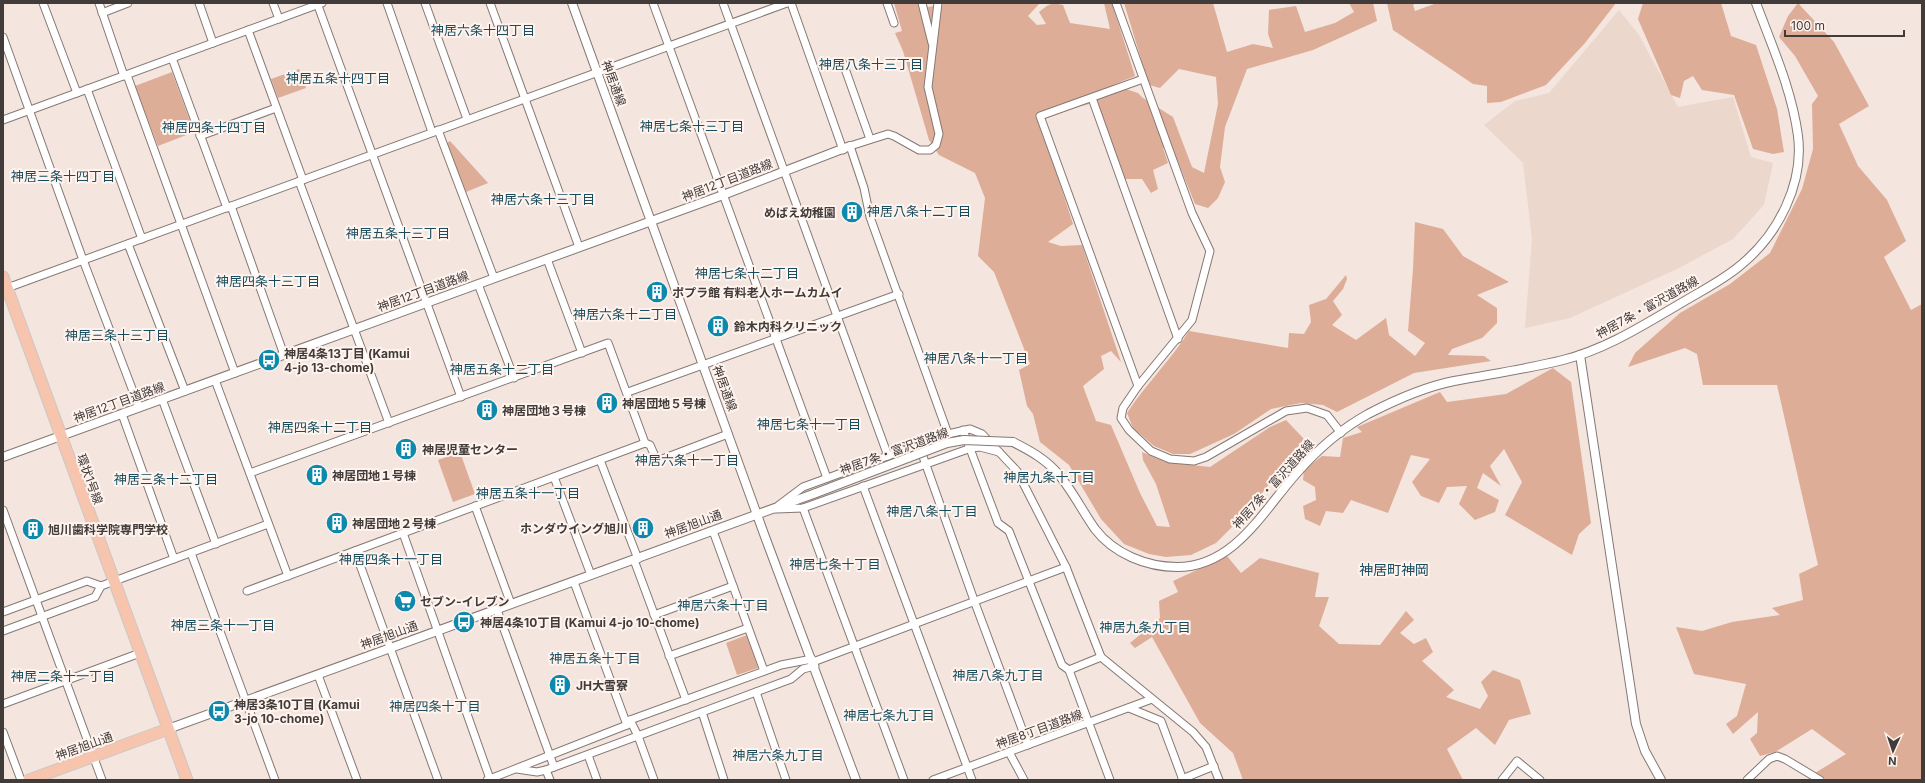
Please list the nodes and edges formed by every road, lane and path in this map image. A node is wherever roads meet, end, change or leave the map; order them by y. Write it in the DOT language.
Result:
graph roads {
  1 [pos="43,3"];
  2 [pos="99,3"];
  3 [pos="128,3"];
  4 [pos="199,3"];
  5 [pos="273,3"];
  6 [pos="387,3"];
  7 [pos="425,3"];
  8 [pos="490,3"];
  9 [pos="572,3"];
  10 [pos="653,3"];
  11 [pos="723,3"];
  12 [pos="787,3"];
  13 [pos="791,3"];
  14 [pos="887,3"];
  15 [pos="922,3"];
  16 [pos="938,3"];
  17 [pos="1116,3"];
  18 [pos="1756,3"];
  19 [pos="319,4"];
  20 [pos="102,13"];
  21 [pos="279,19"];
  22 [pos="730,23"];
  23 [pos="894,23"];
  24 [pos="248,30"];
  25 [pos="3,37"];
  26 [pos="213,43"];
  27 [pos="669,45"];
  28 [pos="933,47"];
  29 [pos="172,58"];
  30 [pos="843,63"];
  31 [pos="597,72"];
  32 [pos="125,75"];
  33 [pos="1143,79"];
  34 [pos="87,89"];
  35 [pos="77,93"];
  36 [pos="525,98"];
  37 [pos="1092,98"];
  38 [pos="276,108"];
  39 [pos="30,110"];
  40 [pos="467,119"];
  41 [pos="3,120"];
  42 [pos="435,131"];
  43 [pos="200,136"];
  44 [pos="870,139"];
  45 [pos="847,148"];
  46 [pos="372,154"];
  47 [pos="784,172"];
  48 [pos="301,180"];
  49 [pos="723,195"];
  50 [pos="229,207"];
  51 [pos="652,221"];
  52 [pos="180,225"];
  53 [pos="142,239"];
  54 [pos="128,244"];
  55 [pos="580,247"];
  56 [pos="547,259"];
  57 [pos="83,260"];
  58 [pos="494,278"];
  59 [pos="5,283"];
  60 [pos="478,284"];
  61 [pos="898,294"];
  62 [pos="427,303"];
  63 [pos="837,316"];
  64 [pos="354,329"];
  65 [pos="776,338"];
  66 [pos="1178,339"];
  67 [pos="582,353"];
  68 [pos="284,355"];
  69 [pos="1580,355"];
  70 [pos="704,365"];
  71 [pos="235,373"];
  72 [pos="514,378"];
  73 [pos="215,380"];
  74 [pos="1138,386"];
  75 [pos="184,391"];
  76 [pos="628,392"];
  77 [pos="461,397"];
  78 [pos="162,399"];
  79 [pos="140,408"];
  80 [pos="122,414"];
  81 [pos="389,423"];
  82 [pos="962,430"];
  83 [pos="1341,433"];
  84 [pos="728,434"];
  85 [pos="948,434"];
  86 [pos="61,436"];
  87 [pos="646,443"];
  88 [pos="919,444"];
  89 [pos="971,448"];
  90 [pos="1001,452"];
  91 [pos="888,456"];
  92 [pos="3,457"];
  93 [pos="600,460"];
  94 [pos="926,464"];
  95 [pos="250,474"];
  96 [pos="554,477"];
  97 [pos="827,478"];
  98 [pos="863,486"];
  99 [pos="475,506"];
  100 [pos="803,508"];
  101 [pos="773,509"];
  102 [pos="3,510"];
  103 [pos="758,515"];
  104 [pos="268,524"];
  105 [pos="713,531"];
  106 [pos="403,533"];
  107 [pos="216,544"];
  108 [pos="355,551"];
  109 [pos="191,553"];
  110 [pos="174,559"];
  111 [pos="636,559"];
  112 [pos="1066,568"];
  113 [pos="288,576"];
  114 [pos="591,576"];
  115 [pos="1030,581"];
  116 [pos="114,582"];
  117 [pos="574,582"];
  118 [pos="101,586"];
  119 [pos="733,586"];
  120 [pos="247,591"];
  121 [pos="37,600"];
  122 [pos="974,603"];
  123 [pos="512,604"];
  124 [pos="497,610"];
  125 [pos="3,612"];
  126 [pos="654,615"];
  127 [pos="43,617"];
  128 [pos="914,625"];
  129 [pos="748,628"];
  130 [pos="3,631"];
  131 [pos="438,631"];
  132 [pos="854,647"];
  133 [pos="390,649"];
  134 [pos="140,653"];
  135 [pos="669,656"];
  136 [pos="1101,657"];
  137 [pos="814,662"];
  138 [pos="1069,670"];
  139 [pos="764,671"];
  140 [pos="318,675"];
  141 [pos="66,681"];
  142 [pos="756,692"];
  143 [pos="1152,699"];
  144 [pos="686,700"];
  145 [pos="246,701"];
  146 [pos="3,704"];
  147 [pos="1129,708"];
  148 [pos="702,712"];
  149 [pos="628,723"];
  150 [pos="1089,723"];
  151 [pos="168,729"];
  152 [pos="3,732"];
  153 [pos="638,736"];
  154 [pos="1028,745"];
  155 [pos="1009,752"];
  156 [pos="549,754"];
  157 [pos="588,755"];
  158 [pos="94,756"];
  159 [pos="1214,766"];
  160 [pos="554,767"];
  161 [pos="968,767"];
  162 [pos="517,769"];
  163 [pos="546,770"];
  164 [pos="1182,779"];
  165 [pos="21,780"];
  166 [pos="29,780"];
  167 [pos="102,780"];
  168 [pos="187,780"];
  169 [pos="275,780"];
  170 [pos="357,780"];
  171 [pos="438,780"];
  172 [pos="489,780"];
  173 [pos="550,780"];
  174 [pos="597,780"];
  175 [pos="654,780"];
  176 [pos="724,780"];
  177 [pos="786,780"];
  178 [pos="856,780"];
  179 [pos="904,780"];
  180 [pos="933,780"];
  181 [pos="972,780"];
  182 [pos="1024,780"];
  183 [pos="1110,780"];
  184 [pos="1219,780"];
  185 [pos="1502,780"];
  186 [pos="1540,780"];
  187 [pos="1661,780"];
  188 [pos="1747,780"];
  189 [pos="1820,780"];
  1 -- 35 [label="street"];
  2 -- 20 [label="street"];
  3 -- 20 [label="street"];
  4 -- 26 [label="street"];
  5 -- 21 [label="street"];
  6 -- 42 [label="street"];
  7 -- 40 [label="street"];
  8 -- 36 [label="street"];
  9 -- 31 [label="street, 神居通線"];
  10 -- 27 [label="street"];
  11 -- 22 [label="street"];
  12 -- 22 [label="street"];
  13 -- 45 [label="street"];
  14 -- 23 [label="street"];
  15 -- 28 [label="street"];
  16 -- 28 [label="street"];
  17 -- 33 [label="street"];
  18 -- 69 [label="street, 神居7条・富沢道路線"];
  19 -- 21 [label="street"];
  19 -- 46 [label="street"];
  20 -- 32 [label="street"];
  21 -- 24 [label="street"];
  22 -- 27 [label="street"];
  22 -- 47 [label="street"];
  24 -- 26 [label="street"];
  24 -- 38 [label="street"];
  25 -- 39 [label="street"];
  26 -- 29 [label="street"];
  27 -- 31 [label="street"];
  27 -- 49 [label="street"];
  28 -- 44 [label="street"];
  29 -- 32 [label="street"];
  29 -- 43 [label="street"];
  30 -- 44 [label="street"];
  31 -- 36 [label="street"];
  31 -- 51 [label="street, 神居通線"];
  32 -- 34 [label="street"];
  32 -- 52 [label="street"];
  33 -- 37 [label="street"];
  33 -- 66 [label="street"];
  34 -- 35 [label="street"];
  34 -- 53 [label="street"];
  35 -- 39 [label="street"];
  36 -- 40 [label="street"];
  36 -- 55 [label="street"];
  37 -- 66 [label="street"];
  37 -- 74 [label="street"];
  38 -- 43 [label="street"];
  38 -- 48 [label="street"];
  39 -- 41 [label="street"];
  39 -- 57 [label="street"];
  40 -- 42 [label="street"];
  42 -- 46 [label="street"];
  42 -- 58 [label="street"];
  43 -- 50 [label="street"];
  44 -- 45 [label="street"];
  45 -- 47 [label="street, 神居12丁目道路線"];
  45 -- 61 [label="street"];
  46 -- 48 [label="street"];
  46 -- 62 [label="street"];
  47 -- 49 [label="street, 神居12丁目道路線"];
  47 -- 63 [label="street"];
  48 -- 50 [label="street"];
  48 -- 64 [label="street"];
  49 -- 51 [label="street, 神居12丁目道路線"];
  49 -- 65 [label="street"];
  50 -- 52 [label="street"];
  50 -- 68 [label="street"];
  51 -- 55 [label="street, 神居12丁目道路線"];
  51 -- 70 [label="street, 神居通線"];
  52 -- 53 [label="street"];
  52 -- 71 [label="street"];
  53 -- 54 [label="street"];
  54 -- 57 [label="street"];
  54 -- 75 [label="street"];
  55 -- 56 [label="street, 神居12丁目道路線"];
  56 -- 58 [label="street, 神居12丁目道路線"];
  56 -- 67 [label="street"];
  57 -- 59 [label="street"];
  57 -- 79 [label="street"];
  58 -- 60 [label="street, 神居12丁目道路線"];
  59 -- 86 [label="main road, 環状1号線"];
  60 -- 62 [label="street, 神居12丁目道路線"];
  60 -- 72 [label="street"];
  61 -- 63 [label="street"];
  61 -- 85 [label="street"];
  62 -- 64 [label="street, 神居12丁目道路線"];
  62 -- 77 [label="street"];
  63 -- 65 [label="street"];
  63 -- 91 [label="street"];
  64 -- 68 [label="street, 神居12丁目道路線"];
  64 -- 81 [label="street"];
  65 -- 70 [label="street"];
  65 -- 97 [label="street"];
  66 -- 74 [label="street"];
  67 -- 72 [label="street"];
  67 -- 76 [label="street"];
  68 -- 71 [label="street, 神居12丁目道路線"];
  69 -- 83 [label="street, 神居7条・富沢道路線"];
  69 -- 187 [label="street"];
  70 -- 76 [label="street"];
  70 -- 84 [label="street, 神居通線"];
  71 -- 73 [label="street, 神居12丁目道路線"];
  72 -- 77 [label="street"];
  73 -- 75 [label="street, 神居12丁目道路線"];
  73 -- 95 [label="street"];
  74 -- 83 [label="street"];
  75 -- 78 [label="street, 神居12丁目道路線"];
  76 -- 87 [label="street"];
  77 -- 81 [label="street"];
  78 -- 79 [label="street, 神居12丁目道路線"];
  78 -- 107 [label="street"];
  79 -- 80 [label="street, 神居12丁目道路線"];
  80 -- 86 [label="street, 神居12丁目道路線"];
  80 -- 110 [label="street"];
  81 -- 95 [label="street"];
  82 -- 85 [label="street"];
  82 -- 89 [label="street"];
  82 -- 90 [label="street"];
  83 -- 101 [label="street, 神居7条・富沢道路線, bridge"];
  84 -- 87 [label="street"];
  84 -- 103 [label="street, 神居通線"];
  85 -- 88 [label="street"];
  86 -- 92 [label="street, 神居12丁目道路線"];
  86 -- 116 [label="main road, 環状1号線"];
  87 -- 93 [label="street"];
  88 -- 91 [label="street"];
  88 -- 94 [label="street"];
  89 -- 90 [label="street"];
  89 -- 94 [label="street"];
  89 -- 115 [label="street"];
  90 -- 112 [label="street"];
  91 -- 97 [label="street"];
  93 -- 96 [label="street"];
  93 -- 111 [label="street"];
  94 -- 98 [label="street"];
  94 -- 122 [label="street"];
  95 -- 104 [label="street"];
  96 -- 99 [label="street"];
  96 -- 114 [label="street"];
  97 -- 101 [label="street"];
  98 -- 100 [label="street"];
  98 -- 128 [label="street"];
  99 -- 106 [label="street"];
  99 -- 123 [label="street"];
  100 -- 101 [label="street"];
  100 -- 132 [label="street"];
  101 -- 103 [label="street, 神居7条・富沢道路線"];
  102 -- 121 [label="street"];
  103 -- 105 [label="street, 神居旭山通"];
  103 -- 137 [label="street, 神居通線"];
  104 -- 107 [label="street"];
  104 -- 113 [label="street"];
  105 -- 111 [label="street, 神居旭山通"];
  105 -- 119 [label="street"];
  106 -- 108 [label="street"];
  106 -- 131 [label="street"];
  107 -- 109 [label="street"];
  108 -- 113 [label="street"];
  108 -- 133 [label="street"];
  109 -- 110 [label="street"];
  109 -- 145 [label="street"];
  110 -- 116 [label="street"];
  111 -- 114 [label="street, 神居旭山通"];
  111 -- 126 [label="street"];
  112 -- 115 [label="street"];
  112 -- 136 [label="street"];
  113 -- 120 [label="street"];
  114 -- 117 [label="street, 神居旭山通"];
  115 -- 122 [label="street"];
  115 -- 138 [label="street"];
  116 -- 118 [label="street"];
  116 -- 134 [label="main road, 環状1号線"];
  117 -- 123 [label="street, 神居旭山通"];
  117 -- 149 [label="street"];
  118 -- 121 [label="street"];
  118 -- 127 [label="street"];
  119 -- 126 [label="street"];
  119 -- 129 [label="street"];
  121 -- 125 [label="street"];
  121 -- 127 [label="street"];
  122 -- 128 [label="street"];
  122 -- 154 [label="street"];
  123 -- 124 [label="street, 神居旭山通"];
  124 -- 131 [label="street, 神居旭山通"];
  124 -- 156 [label="street"];
  126 -- 135 [label="street"];
  127 -- 130 [label="street"];
  127 -- 141 [label="street"];
  128 -- 132 [label="street"];
  128 -- 161 [label="street"];
  129 -- 135 [label="street"];
  129 -- 139 [label="street"];
  131 -- 133 [label="street, 神居旭山通"];
  131 -- 172 [label="street"];
  132 -- 137 [label="street"];
  132 -- 179 [label="street"];
  133 -- 140 [label="street, 神居旭山通"];
  133 -- 171 [label="street"];
  134 -- 141 [label="street"];
  134 -- 151 [label="main road, 環状1号線"];
  135 -- 144 [label="street"];
  136 -- 138 [label="street"];
  136 -- 143 [label="street"];
  137 -- 139 [label="street"];
  137 -- 142 [label="street"];
  137 -- 178 [label="street, 神居通線"];
  138 -- 150 [label="street"];
  139 -- 144 [label="street"];
  140 -- 145 [label="street, 神居旭山通"];
  140 -- 170 [label="street"];
  141 -- 146 [label="street"];
  141 -- 158 [label="street"];
  142 -- 148 [label="street"];
  142 -- 177 [label="street"];
  143 -- 147 [label="street, 神居8丁目道路線"];
  143 -- 159 [label="street"];
  144 -- 149 [label="street"];
  145 -- 151 [label="street, 神居旭山通"];
  145 -- 169 [label="street"];
  147 -- 150 [label="street, 神居8丁目道路線"];
  147 -- 164 [label="street"];
  148 -- 153 [label="street"];
  148 -- 176 [label="street"];
  149 -- 153 [label="street"];
  149 -- 156 [label="street"];
  150 -- 154 [label="street, 神居8丁目道路線"];
  150 -- 183 [label="street"];
  151 -- 158 [label="main road, 神居旭山通"];
  151 -- 168 [label="main road, 環状1号線"];
  152 -- 165 [label="street"];
  153 -- 157 [label="street"];
  153 -- 175 [label="street"];
  154 -- 155 [label="street, 神居8丁目道路線"];
  155 -- 161 [label="street, 神居8丁目道路線"];
  155 -- 182 [label="street"];
  156 -- 160 [label="street"];
  156 -- 162 [label="street"];
  157 -- 160 [label="street"];
  157 -- 174 [label="street"];
  158 -- 166 [label="main road, 神居旭山通"];
  158 -- 167 [label="street"];
  159 -- 164 [label="street"];
  159 -- 184 [label="street"];
  160 -- 163 [label="street"];
  161 -- 180 [label="street, 神居8丁目道路線"];
  161 -- 181 [label="street"];
  162 -- 163 [label="street"];
  162 -- 172 [label="street"];
  163 -- 173 [label="street"];
  185 -- 186 [label="street"];
  188 -- 189 [label="street"];
}
